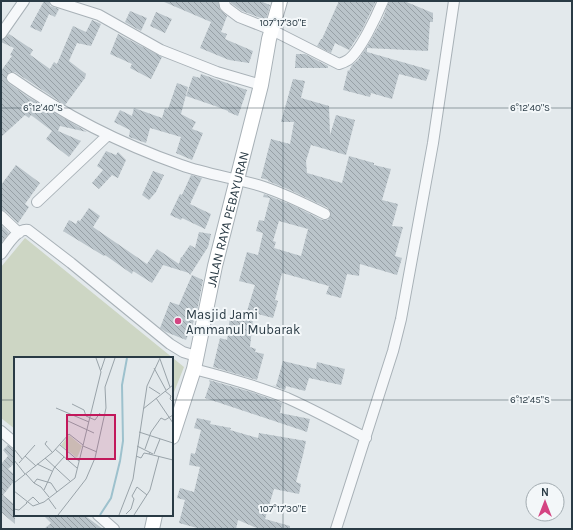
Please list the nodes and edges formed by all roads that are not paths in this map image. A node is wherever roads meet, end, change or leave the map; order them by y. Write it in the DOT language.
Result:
graph roads {
  1 [pos="24,1"];
  2 [pos="55,1"];
  3 [pos="224,1"];
  4 [pos="280,1"];
  5 [pos="383,1"];
  6 [pos="454,1"];
  7 [pos="272,30"];
  8 [pos="1,34"];
  9 [pos="12,78"];
  10 [pos="261,85"];
  11 [pos="108,135"];
  12 [pos="236,180"];
  13 [pos="37,202"];
  14 [pos="324,214"];
  15 [pos="1,216"];
  16 [pos="19,233"];
  17 [pos="1,254"];
  18 [pos="195,362"];
  19 [pos="1,430"];
  20 [pos="173,434"];
  21 [pos="366,438"];
  22 [pos="14,442"];
  23 [pos="99,516"];
  24 [pos="155,516"];
  25 [pos="114,529"];
  26 [pos="152,529"];
  27 [pos="336,529"];
  1 -- 8 [label="street"];
  2 -- 10 [label="street"];
  3 -- 7 [label="street"];
  4 -- 7 [label="main road, JALAN RAYA PEBAYURAN"];
  5 -- 7 [label="street"];
  6 -- 21 [label="street"];
  7 -- 10 [label="main road, JALAN RAYA PEBAYURAN"];
  9 -- 11 [label="street"];
  10 -- 12 [label="main road, JALAN RAYA PEBAYURAN"];
  11 -- 12 [label="street"];
  11 -- 13 [label="street"];
  12 -- 14 [label="street"];
  12 -- 18 [label="main road, JALAN RAYA PEBAYURAN"];
  15 -- 16 [label="street"];
  16 -- 17 [label="street"];
  16 -- 18 [label="street"];
  18 -- 20 [label="main road, JALAN RAYA PEBAYURAN"];
  18 -- 21 [label="street"];
  19 -- 22 [label="street"];
  21 -- 27 [label="street"];
  23 -- 25 [label="street"];
  24 -- 26 [label="main road"];
}
